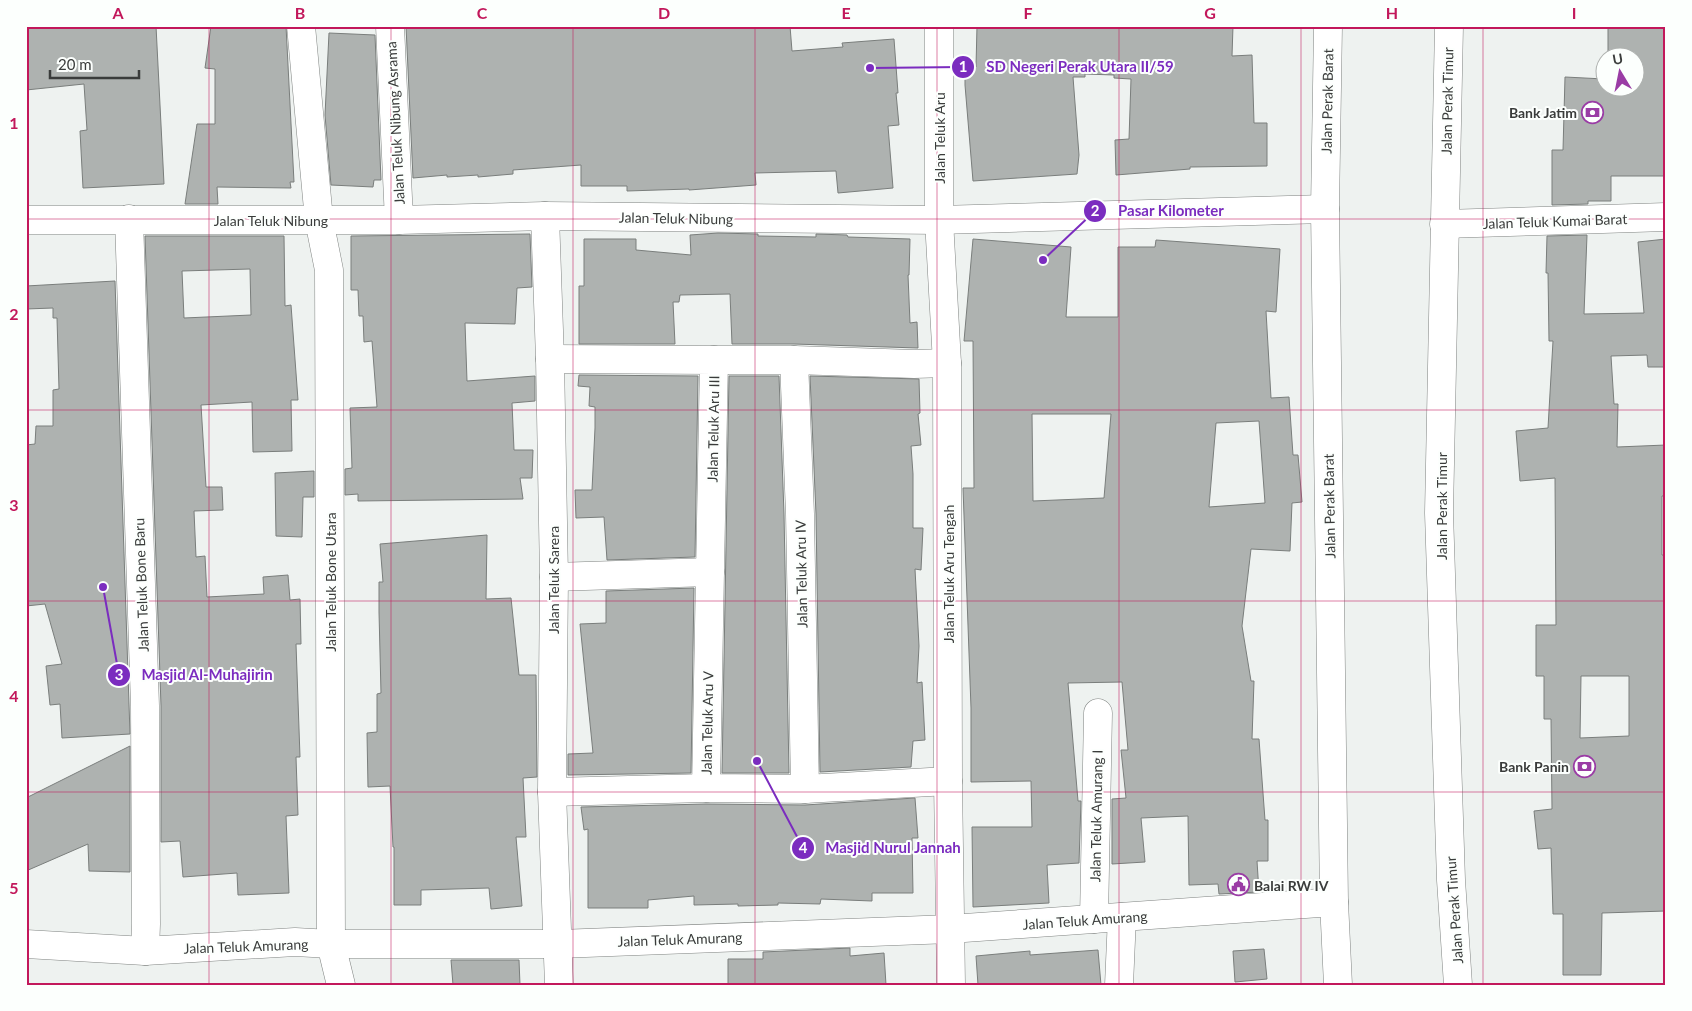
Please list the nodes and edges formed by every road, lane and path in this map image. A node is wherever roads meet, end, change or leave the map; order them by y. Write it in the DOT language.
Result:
graph roads {
  1 [pos="301,26"];
  2 [pos="390,26"];
  3 [pos="939,26"];
  4 [pos="1328,26"];
  5 [pos="1449,26"];
  6 [pos="1325,209"];
  7 [pos="545,216"];
  8 [pos="1666,217"];
  9 [pos="26,220"];
  10 [pos="129,220"];
  11 [pos="319,220"];
  12 [pos="399,220"];
  13 [pos="939,220"];
  14 [pos="1444,224"];
  15 [pos="550,359"];
  16 [pos="714,360"];
  17 [pos="794,360"];
  18 [pos="947,363"];
  19 [pos="710,572"];
  20 [pos="554,577"];
  21 [pos="1098,713"];
  22 [pos="948,781"];
  23 [pos="706,788"];
  24 [pos="805,789"];
  25 [pos="552,792"];
  26 [pos="1334,902"];
  27 [pos="1122,917"];
  28 [pos="1094,919"];
  29 [pos="950,929"];
  30 [pos="26,944"];
  31 [pos="331,944"];
  32 [pos="559,944"];
  33 [pos="145,951"];
  34 [pos="341,985"];
  35 [pos="559,985"];
  36 [pos="952,985"];
  37 [pos="1119,985"];
  38 [pos="1338,985"];
  39 [pos="1458,985"];
  1 -- 11 [label="main road, Jalan Teluk Bone Utara"];
  2 -- 12 [label="main road, Jalan Teluk Nibung Asrama"];
  3 -- 13 [label="main road, Jalan Teluk Aru"];
  4 -- 6 [label="main road, Jalan Perak Barat"];
  5 -- 14 [label="main road, Jalan Perak Timur"];
  6 -- 13 [label="main road, Jalan Teluk Nibung"];
  6 -- 26 [label="main road, Jalan Perak Barat"];
  7 -- 12 [label="main road, Jalan Teluk Nibung"];
  7 -- 13 [label="main road, Jalan Teluk Nibung"];
  7 -- 15 [label="main road, Jalan Teluk Sarera"];
  8 -- 14 [label="main road, Jalan Teluk Kumai Barat"];
  9 -- 10 [label="main road, Jalan Teluk Nibung"];
  10 -- 11 [label="main road, Jalan Teluk Nibung"];
  10 -- 33 [label="main road, Jalan Teluk Bone Baru"];
  11 -- 12 [label="main road, Jalan Teluk Nibung"];
  11 -- 31 [label="main road, Jalan Teluk Bone Utara"];
  13 -- 18 [label="main road, Jalan Teluk Aru Tengah"];
  14 -- 39 [label="main road, Jalan Perak Timur"];
  15 -- 16 [label="main road, Jalan Teluk Aru III"];
  15 -- 20 [label="main road, Jalan Teluk Sarera"];
  16 -- 17 [label="main road"];
  16 -- 19 [label="main road, Jalan Teluk Aru III"];
  17 -- 18 [label="main road"];
  17 -- 24 [label="main road, Jalan Teluk Aru IV"];
  18 -- 22 [label="main road, Jalan Teluk Aru Tengah"];
  19 -- 20 [label="main road"];
  19 -- 23 [label="main road, Jalan Teluk Aru V"];
  20 -- 25 [label="main road, Jalan Teluk Sarera"];
  21 -- 28 [label="main road, Jalan Teluk Amurang I"];
  22 -- 24 [label="main road, Jalan Teluk Aru V"];
  22 -- 29 [label="main road, Jalan Teluk Aru Tengah"];
  23 -- 24 [label="main road, Jalan Teluk Aru V"];
  23 -- 25 [label="main road"];
  25 -- 32 [label="main road, Jalan Teluk Sarera"];
  26 -- 27 [label="main road, Jalan Teluk Amurang"];
  26 -- 38 [label="main road, Jalan Perak Barat"];
  27 -- 28 [label="main road, Jalan Teluk Amurang"];
  27 -- 37 [label="main road"];
  28 -- 29 [label="main road, Jalan Teluk Amurang"];
  29 -- 32 [label="main road, Jalan Teluk Amurang"];
  29 -- 36 [label="main road, Jalan Teluk Aru Tengah"];
  30 -- 33 [label="main road, Jalan Teluk Amurang"];
  31 -- 32 [label="main road, Jalan Teluk Amurang"];
  31 -- 33 [label="main road, Jalan Teluk Amurang"];
  31 -- 34 [label="main road, Jalan Teluk Bone Utara"];
  32 -- 35 [label="main road, Jalan Teluk Sarera"];
}
